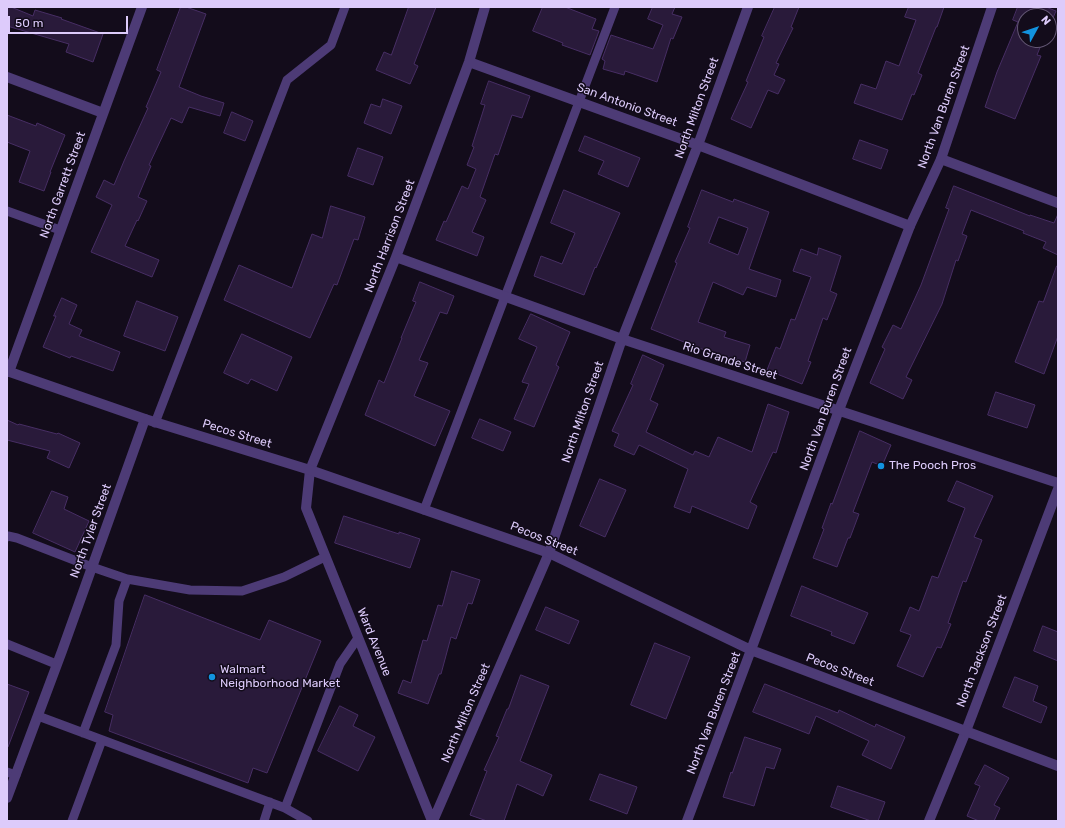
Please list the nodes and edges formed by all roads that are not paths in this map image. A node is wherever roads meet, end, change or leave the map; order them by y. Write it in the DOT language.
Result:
graph roads {
  1 [pos="142,7"];
  2 [pos="345,7"];
  3 [pos="485,7"];
  4 [pos="615,7"];
  5 [pos="748,7"];
  6 [pos="992,7"];
  7 [pos="469,62"];
  8 [pos="7,77"];
  9 [pos="579,102"];
  10 [pos="103,113"];
  11 [pos="698,145"];
  12 [pos="941,159"];
  13 [pos="1058,203"];
  14 [pos="7,211"];
  15 [pos="910,226"];
  16 [pos="60,230"];
  17 [pos="396,257"];
  18 [pos="505,296"];
  19 [pos="622,339"];
  20 [pos="8,372"];
  21 [pos="839,410"];
  22 [pos="145,419"];
  23 [pos="155,423"];
  24 [pos="310,470"];
  25 [pos="1058,483"];
  26 [pos="1058,489"];
  27 [pos="424,510"];
  28 [pos="7,537"];
  29 [pos="549,553"];
  30 [pos="325,557"];
  31 [pos="92,567"];
  32 [pos="127,579"];
  33 [pos="358,638"];
  34 [pos="7,644"];
  35 [pos="752,650"];
  36 [pos="56,664"];
  37 [pos="38,716"];
  38 [pos="966,731"];
  39 [pos="84,733"];
  40 [pos="102,740"];
  41 [pos="1058,766"];
  42 [pos="11,773"];
  43 [pos="7,798"];
  44 [pos="270,802"];
  45 [pos="285,808"];
  46 [pos="72,821"];
  47 [pos="264,821"];
  48 [pos="308,821"];
  49 [pos="432,821"];
  50 [pos="687,821"];
  51 [pos="930,821"];
  1 -- 10 [label="street, North Garrett Street"];
  2 -- 23 [label="lane"];
  3 -- 7 [label="street, North Harrison Street"];
  4 -- 9 [label="lane"];
  5 -- 11 [label="street, North Milton Street"];
  6 -- 12 [label="street, North Van Buren Street"];
  7 -- 9 [label="street, San Antonio Street"];
  7 -- 17 [label="street, North Harrison Street"];
  8 -- 10 [label="street"];
  9 -- 11 [label="street, San Antonio Street"];
  9 -- 18 [label="lane"];
  10 -- 16 [label="street, North Garrett Street"];
  11 -- 15 [label="street, San Antonio Street"];
  11 -- 19 [label="street, North Milton Street"];
  12 -- 13 [label="street"];
  12 -- 15 [label="street, North Van Buren Street"];
  14 -- 16 [label="lane"];
  15 -- 21 [label="street, North Van Buren Street"];
  16 -- 20 [label="street, North Garrett Street"];
  17 -- 18 [label="street, Rio Grande Street"];
  17 -- 24 [label="street, North Harrison Street"];
  18 -- 19 [label="street, Rio Grande Street"];
  18 -- 27 [label="lane"];
  19 -- 21 [label="street, Rio Grande Street"];
  19 -- 29 [label="street, North Milton Street"];
  20 -- 22 [label="street, Pecos Street"];
  21 -- 25 [label="street, Rio Grande Street"];
  21 -- 35 [label="street, North Van Buren Street"];
  22 -- 23 [label="street, Pecos Street"];
  22 -- 31 [label="street, North Tyler Street"];
  23 -- 24 [label="street, Pecos Street"];
  24 -- 27 [label="street, Pecos Street"];
  24 -- 30 [label="street, Ward Avenue"];
  26 -- 38 [label="street, North Jackson Street"];
  27 -- 29 [label="street, Pecos Street"];
  28 -- 31 [label="lane"];
  29 -- 35 [label="street, Pecos Street"];
  29 -- 49 [label="street, North Milton Street"];
  30 -- 32 [label="lane"];
  30 -- 33 [label="street, Ward Avenue"];
  31 -- 32 [label="lane"];
  31 -- 36 [label="street, North Tyler Street"];
  32 -- 39 [label="lane"];
  33 -- 45 [label="lane"];
  33 -- 49 [label="street, Ward Avenue"];
  34 -- 36 [label="lane"];
  35 -- 38 [label="street, Pecos Street"];
  35 -- 50 [label="street, North Van Buren Street"];
  36 -- 37 [label="street, North Tyler Street"];
  37 -- 39 [label="lane"];
  37 -- 42 [label="street, North Tyler Street"];
  38 -- 41 [label="street, Pecos Street"];
  38 -- 51 [label="street, North Jackson Street"];
  39 -- 40 [label="lane"];
  40 -- 44 [label="lane"];
  40 -- 46 [label="lane"];
  42 -- 43 [label="street, North Tyler Street"];
  44 -- 45 [label="lane"];
  44 -- 47 [label="lane"];
  45 -- 48 [label="lane"];
}
